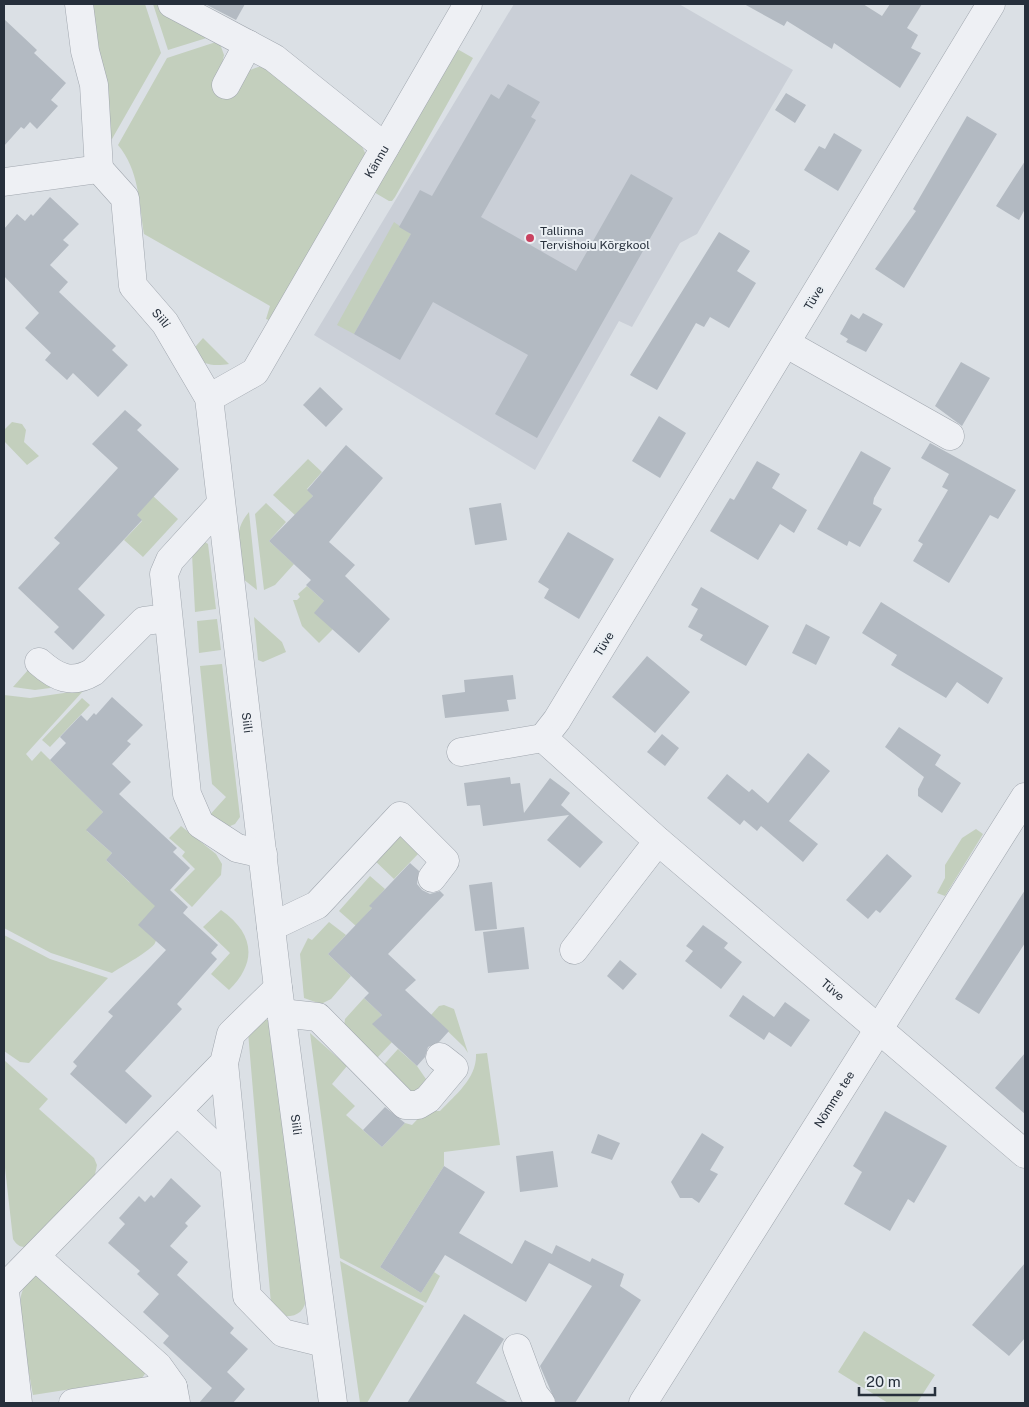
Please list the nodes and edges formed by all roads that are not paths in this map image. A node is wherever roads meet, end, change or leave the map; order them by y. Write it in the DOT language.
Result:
graph roads {
  1 [pos="79,4"];
  2 [pos="172,4"];
  3 [pos="468,4"];
  4 [pos="991,4"];
  5 [pos="248,44"];
  6 [pos="226,85"];
  7 [pos="385,147"];
  8 [pos="99,170"];
  9 [pos="4,182"];
  10 [pos="787,344"];
  11 [pos="208,398"];
  12 [pos="950,436"];
  13 [pos="220,505"];
  14 [pos="168,618"];
  15 [pos="39,662"];
  16 [pos="543,738"];
  17 [pos="460,752"];
  18 [pos="1025,797"];
  19 [pos="658,842"];
  20 [pos="263,854"];
  21 [pos="432,878"];
  22 [pos="271,927"];
  23 [pos="574,950"];
  24 [pos="280,1000"];
  25 [pos="879,1030"];
  26 [pos="440,1057"];
  27 [pos="224,1063"];
  28 [pos="177,1111"];
  29 [pos="1025,1154"];
  30 [pos="234,1164"];
  31 [pos="36,1257"];
  32 [pos="4,1283"];
  33 [pos="4,1288"];
  34 [pos="324,1344"];
  35 [pos="517,1348"];
  36 [pos="174,1395"];
  37 [pos="18,1403"];
  38 [pos="73,1403"];
  39 [pos="333,1403"];
  40 [pos="541,1403"];
  41 [pos="643,1403"];
  1 -- 8 [label="street"];
  2 -- 5 [label="street"];
  3 -- 7 [label="street, Kännu"];
  4 -- 10 [label="street, Tüve"];
  5 -- 6 [label="street"];
  5 -- 7 [label="street"];
  7 -- 11 [label="street, Kännu"];
  8 -- 9 [label="street"];
  8 -- 11 [label="street, Siili"];
  10 -- 12 [label="street"];
  10 -- 16 [label="street, Tüve"];
  11 -- 13 [label="street, Siili"];
  13 -- 14 [label="street"];
  13 -- 20 [label="street, Siili"];
  14 -- 15 [label="street"];
  14 -- 20 [label="street"];
  16 -- 17 [label="street"];
  16 -- 19 [label="street, Tüve"];
  18 -- 25 [label="street, Nõmme tee"];
  19 -- 23 [label="street"];
  19 -- 25 [label="street, Tüve"];
  20 -- 22 [label="street, Siili"];
  21 -- 22 [label="street"];
  22 -- 24 [label="street, Siili"];
  24 -- 26 [label="street"];
  24 -- 27 [label="street"];
  24 -- 34 [label="street, Siili"];
  25 -- 29 [label="street, Tüve"];
  25 -- 41 [label="street, Nõmme tee"];
  27 -- 28 [label="street"];
  27 -- 30 [label="street"];
  28 -- 30 [label="street"];
  28 -- 31 [label="street"];
  30 -- 34 [label="street"];
  31 -- 33 [label="street"];
  31 -- 36 [label="street"];
  32 -- 33 [label="street"];
  33 -- 37 [label="street"];
  34 -- 39 [label="street, Siili"];
  35 -- 40 [label="street"];
  36 -- 38 [label="street"];
}
